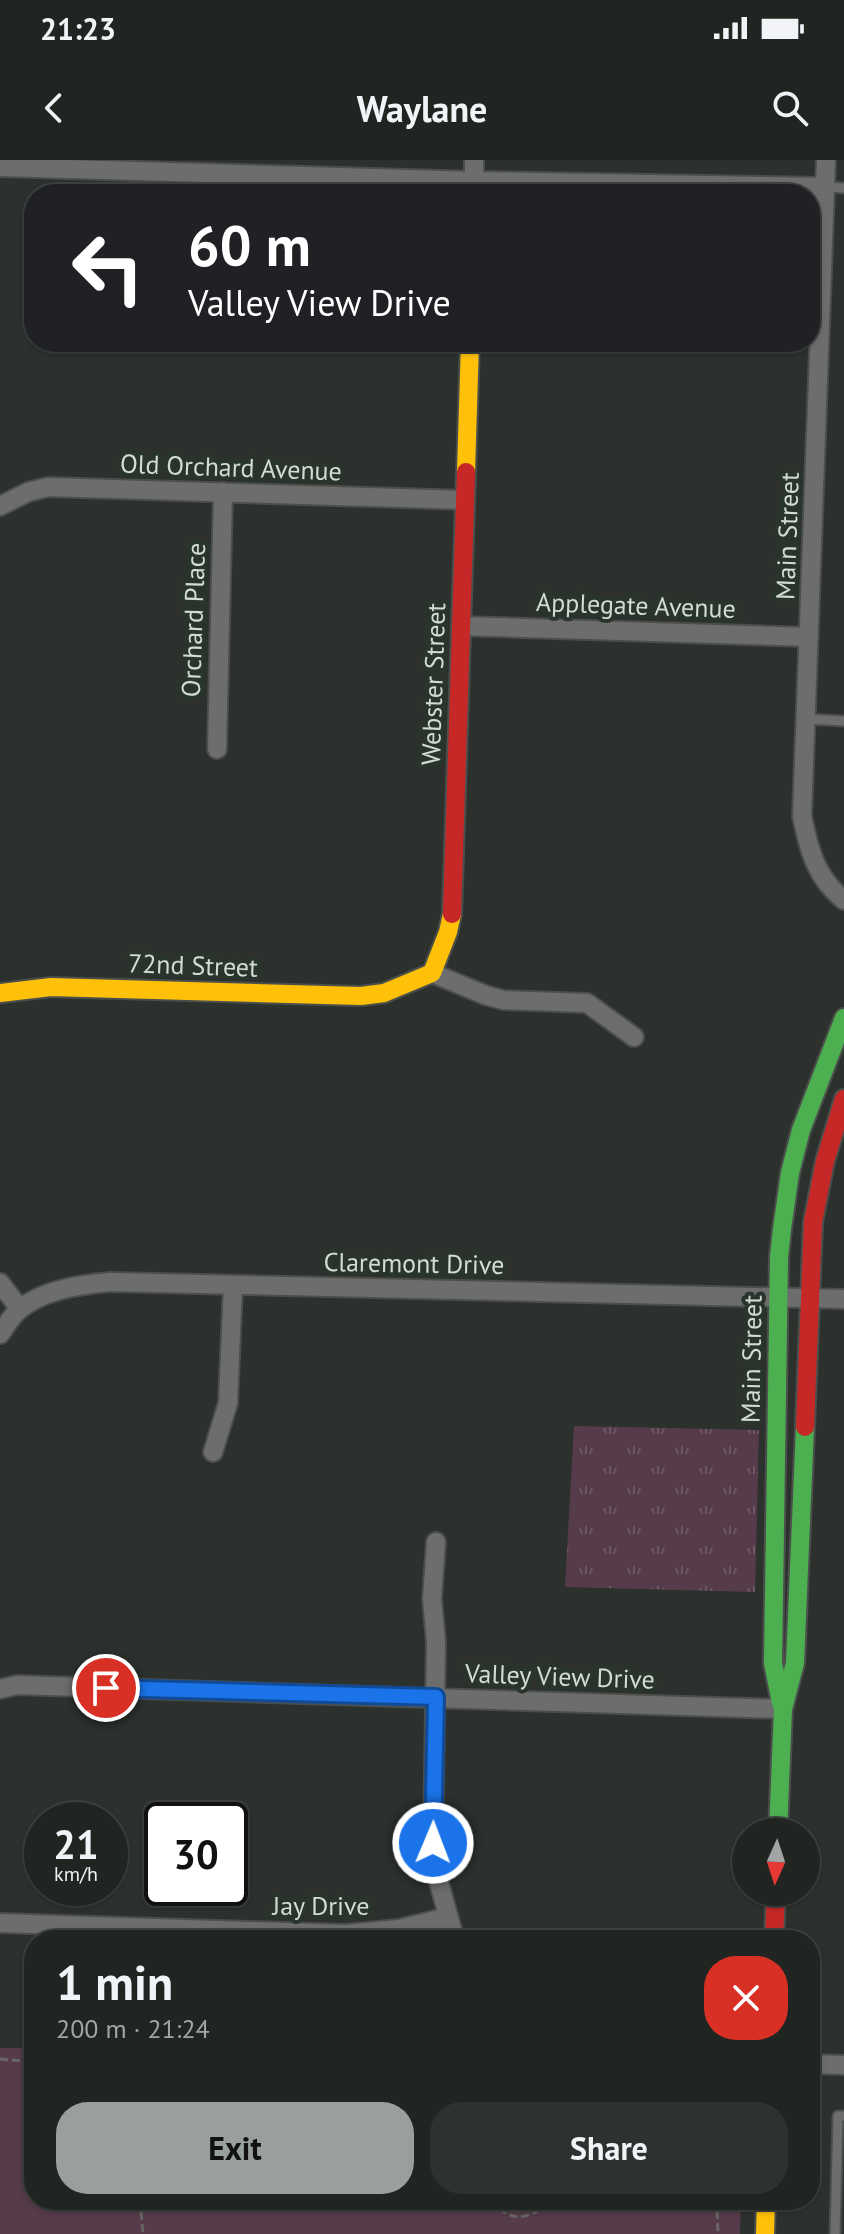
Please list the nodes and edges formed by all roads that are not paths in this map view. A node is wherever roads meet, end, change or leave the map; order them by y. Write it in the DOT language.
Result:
graph roads {
  1 [pos="474,160"];
  2 [pos="826,160"];
  3 [pos="204,166"];
  4 [pos="0,167"];
  5 [pos="425,184"];
  6 [pos="474,184"];
  7 [pos="820,187"];
  8 [pos="825,187"];
  9 [pos="844,188"];
  10 [pos="820,328"];
  11 [pos="470,352"];
  12 [pos="819,352"];
  13 [pos="223,492"];
  14 [pos="465,500"];
  15 [pos="0,506"];
  16 [pos="461,626"];
  17 [pos="809,637"];
  18 [pos="806,719"];
  19 [pos="844,721"];
  20 [pos="217,749"];
  21 [pos="844,900"];
  22 [pos="432,973"];
  23 [pos="0,993"];
  24 [pos="844,1018"];
  25 [pos="634,1037"];
  26 [pos="844,1099"];
  27 [pos="0,1283"];
  28 [pos="233,1285"];
  29 [pos="777,1296"];
  30 [pos="809,1297"];
  31 [pos="844,1299"];
  32 [pos="20,1309"];
  33 [pos="0,1334"];
  34 [pos="213,1452"];
  35 [pos="436,1542"];
  36 [pos="0,1689"];
  37 [pos="436,1697"];
  38 [pos="783,1709"];
  39 [pos="779,1818"];
  40 [pos="775,1906"];
  41 [pos="448,1917"];
  42 [pos="0,1923"];
  43 [pos="220,1930"];
  44 [pos="388,1930"];
  45 [pos="452,1930"];
  46 [pos="774,1930"];
  47 [pos="820,2064"];
  48 [pos="844,2065"];
  49 [pos="844,2116"];
  50 [pos="840,2175"];
  51 [pos="766,2210"];
  52 [pos="765,2234"];
  53 [pos="835,2234"];
  1 -- 6 [label="street"];
  2 -- 8 [label="street, Main Street"];
  3 -- 4 [label="street"];
  3 -- 5 [label="street"];
  7 -- 8 [label="street"];
  8 -- 9 [label="lane"];
  8 -- 10 [label="street, Main Street"];
  11 -- 14 [label="main road, Webster Street"];
  12 -- 17 [label="street, Main Street"];
  13 -- 14 [label="street, Old Orchard Avenue"];
  13 -- 15 [label="street, Old Orchard Avenue"];
  13 -- 20 [label="street, Orchard Place"];
  14 -- 16 [label="main road, Webster Street"];
  16 -- 17 [label="street, Applegate Avenue"];
  16 -- 22 [label="main road, Webster Street"];
  17 -- 18 [label="street, Main Street"];
  18 -- 19 [label="lane"];
  18 -- 21 [label="street, Main Street"];
  22 -- 23 [label="main road, 72nd Street"];
  22 -- 25 [label="street"];
  24 -- 29 [label="main road, Main Street"];
  26 -- 30 [label="main road, Main Street"];
  27 -- 32 [label="street"];
  28 -- 29 [label="street, Claremont Drive"];
  28 -- 32 [label="street, Claremont Drive"];
  28 -- 34 [label="street"];
  29 -- 30 [label="street, Claremont Drive"];
  29 -- 38 [label="main road, Main Street"];
  30 -- 31 [label="street, Claremont Drive"];
  30 -- 38 [label="main road, Main Street"];
  32 -- 33 [label="street, Claremont Drive"];
  35 -- 37 [label="street"];
  36 -- 37 [label="street, Valley View Drive"];
  37 -- 38 [label="street, Valley View Drive"];
  37 -- 41 [label="street"];
  38 -- 39 [label="main road, Main Street"];
  40 -- 46 [label="main road"];
  41 -- 44 [label="street, Jay Drive"];
  41 -- 45 [label="street"];
  42 -- 43 [label="street, Jay Drive"];
  47 -- 48 [label="street"];
  49 -- 50 [label="lane"];
  50 -- 53 [label="lane"];
  51 -- 52 [label="main road"];
}
